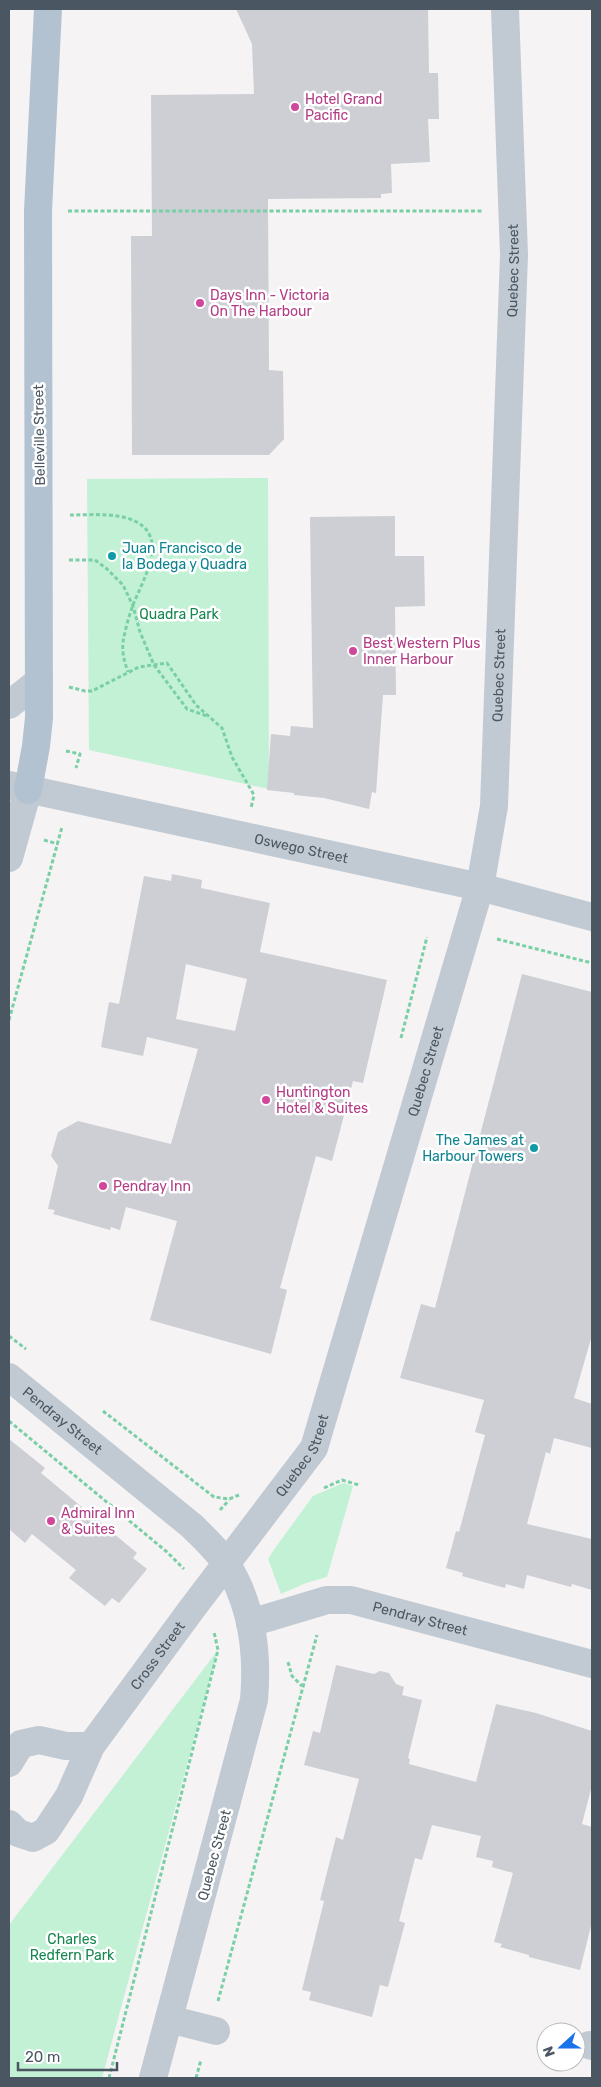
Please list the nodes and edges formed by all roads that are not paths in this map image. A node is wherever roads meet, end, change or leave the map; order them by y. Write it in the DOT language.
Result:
graph roads {
  1 [pos="48,9"];
  2 [pos="505,9"];
  3 [pos="39,681"];
  4 [pos="9,705"];
  5 [pos="18,788"];
  6 [pos="9,858"];
  7 [pos="480,887"];
  8 [pos="592,917"];
  9 [pos="9,1376"];
  10 [pos="226,1564"];
  11 [pos="250,1623"];
  12 [pos="592,1664"];
  13 [pos="91,1746"];
  14 [pos="9,1763"];
  15 [pos="9,1824"];
  16 [pos="169,2019"];
  17 [pos="213,2031"];
  18 [pos="153,2078"];
  1 -- 3 [label="main road, Belleville Street"];
  2 -- 7 [label="street, Quebec Street"];
  3 -- 4 [label="street"];
  3 -- 5 [label="main road, Belleville Street"];
  5 -- 6 [label="street, Belleville Street"];
  5 -- 7 [label="street, Oswego Street"];
  7 -- 8 [label="street, Oswego Street"];
  7 -- 10 [label="street, Quebec Street"];
  9 -- 10 [label="street, Pendray Street"];
  10 -- 11 [label="street, Quebec Street"];
  10 -- 13 [label="street, Cross Street"];
  11 -- 12 [label="street, Pendray Street"];
  11 -- 16 [label="street, Quebec Street"];
  13 -- 14 [label="street"];
  13 -- 15 [label="street, Cross Street"];
  16 -- 17 [label="street"];
  16 -- 18 [label="street, Quebec Street"];
}
